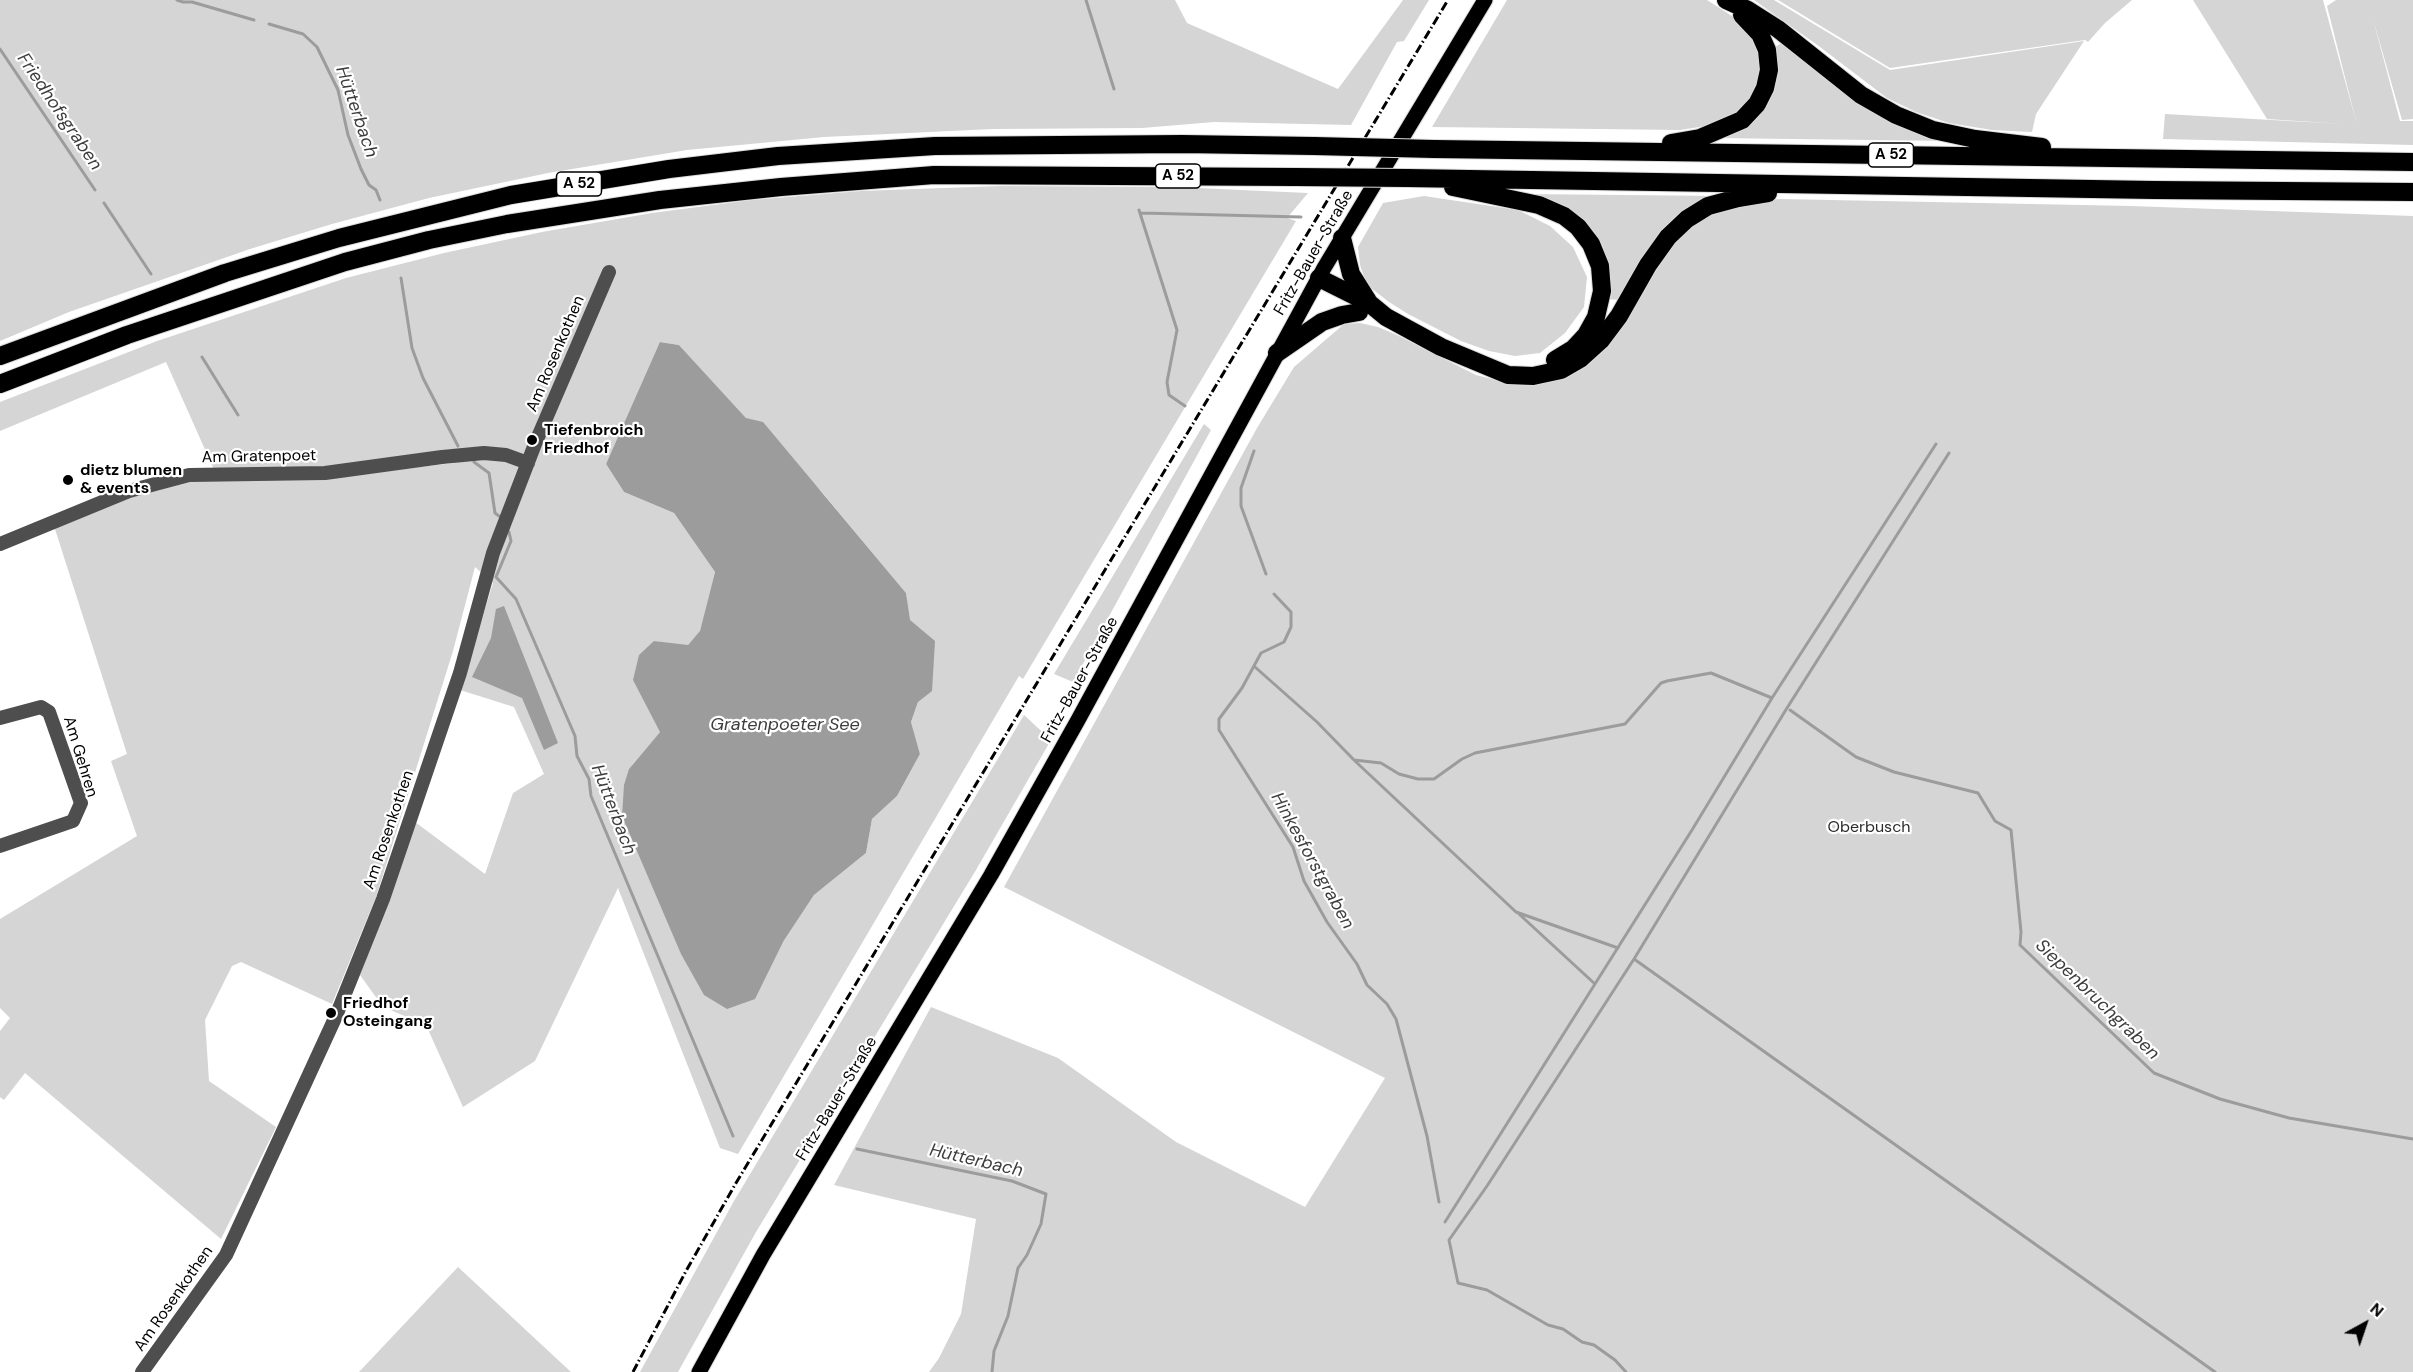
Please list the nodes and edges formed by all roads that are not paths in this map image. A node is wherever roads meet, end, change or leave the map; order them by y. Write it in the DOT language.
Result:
graph roads {
  1 [pos="1485,0"];
  2 [pos="1726,0"];
  3 [pos="1637,150"];
  4 [pos="2145,159"];
  5 [pos="2413,162"];
  6 [pos="1407,178"];
  7 [pos="1817,186"];
  8 [pos="2413,192"];
  9 [pos="1342,238"];
  10 [pos="609,272"];
  11 [pos="1316,283"];
  12 [pos="1364,307"];
  13 [pos="1277,353"];
  14 [pos="0,356"];
  15 [pos="1481,365"];
  16 [pos="0,384"];
  17 [pos="528,463"];
  18 [pos="0,544"];
  19 [pos="0,718"];
  20 [pos="0,846"];
  21 [pos="142,1372"];
  22 [pos="699,1372"];
  1 -- 9 [label="main road, Fritz-Bauer-Straße"];
  2 -- 3 [label="highway"];
  2 -- 4 [label="highway"];
  3 -- 4 [label="highway, A 52"];
  3 -- 14 [label="highway, A 52, bridge"];
  4 -- 5 [label="highway, A 52"];
  6 -- 7 [label="highway, A 52"];
  6 -- 15 [label="highway"];
  6 -- 16 [label="highway, A 52, bridge"];
  7 -- 8 [label="highway, A 52"];
  7 -- 15 [label="highway"];
  9 -- 11 [label="main road, Fritz-Bauer-Straße"];
  9 -- 12 [label="highway"];
  10 -- 17 [label="street, Am Rosenkothen"];
  11 -- 12 [label="highway"];
  11 -- 13 [label="main road, Fritz-Bauer-Straße"];
  12 -- 13 [label="highway"];
  12 -- 15 [label="highway"];
  13 -- 22 [label="main road, Fritz-Bauer-Straße"];
  17 -- 18 [label="street, Am Gratenpoet"];
  17 -- 21 [label="street, Am Rosenkothen"];
  19 -- 20 [label="street, Am Gehren"];
}
